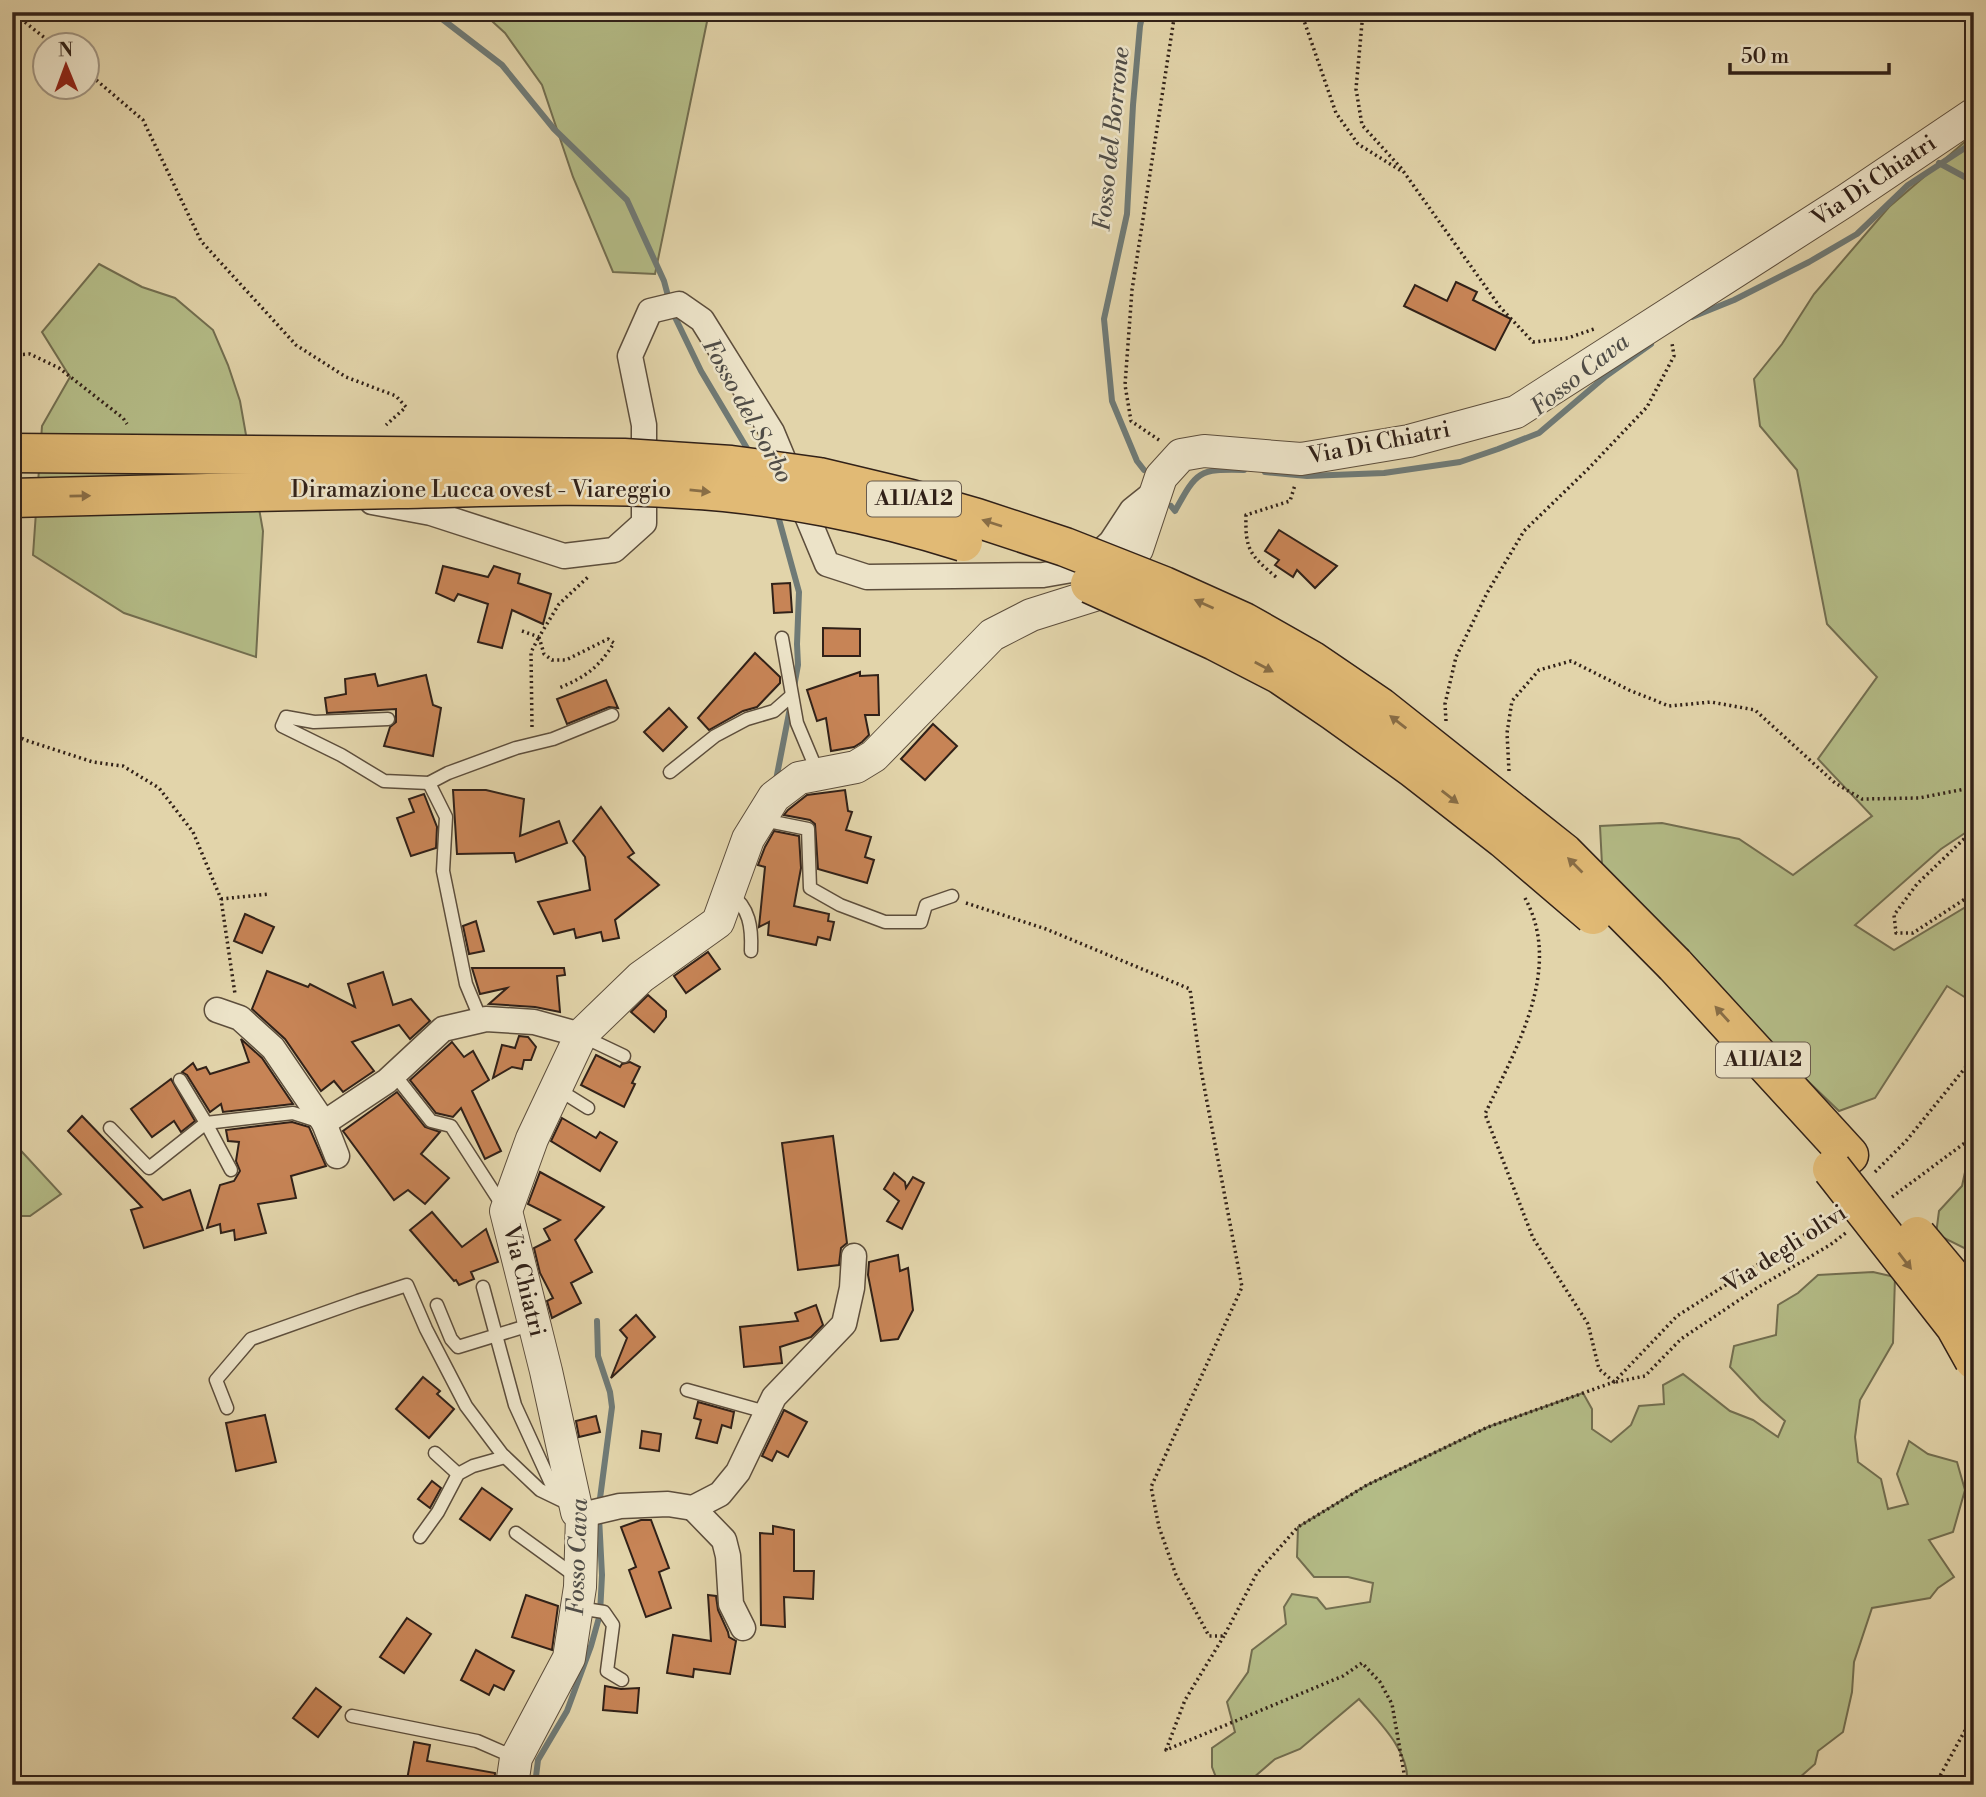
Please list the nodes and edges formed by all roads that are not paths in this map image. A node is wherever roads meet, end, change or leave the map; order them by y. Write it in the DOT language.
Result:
graph roads {
  1 [pos="1974,114"];
  2 [pos="12,453"];
  3 [pos="257,481"];
  4 [pos="1157,490"];
  5 [pos="12,498"];
  6 [pos="782,638"];
  7 [pos="791,697"];
  8 [pos="612,715"];
  9 [pos="388,719"];
  10 [pos="670,772"];
  11 [pos="808,776"];
  12 [pos="429,783"];
  13 [pos="759,819"];
  14 [pos="729,893"];
  15 [pos="952,896"];
  16 [pos="751,951"];
  17 [pos="1665,973"];
  18 [pos="224,1012"];
  19 [pos="481,1020"];
  20 [pos="581,1035"];
  21 [pos="625,1056"];
  22 [pos="394,1074"];
  23 [pos="180,1080"];
  24 [pos="556,1088"];
  25 [pos="588,1108"];
  26 [pos="205,1123"];
  27 [pos="324,1124"];
  28 [pos="110,1128"];
  29 [pos="337,1156"];
  30 [pos="1850,1168"];
  31 [pos="231,1170"];
  32 [pos="506,1211"];
  33 [pos="854,1256"];
  34 [pos="483,1287"];
  35 [pos="1974,1304"];
  36 [pos="437,1305"];
  37 [pos="534,1324"];
  38 [pos="497,1335"];
  39 [pos="1974,1360"];
  40 [pos="687,1390"];
  41 [pos="227,1408"];
  42 [pos="766,1412"];
  43 [pos="435,1453"];
  44 [pos="505,1457"];
  45 [pos="458,1474"];
  46 [pos="693,1508"];
  47 [pos="579,1511"];
  48 [pos="516,1533"];
  49 [pos="420,1536"];
  50 [pos="587,1602"];
  51 [pos="743,1628"];
  52 [pos="622,1680"];
  53 [pos="352,1716"];
  54 [pos="514,1771"];
  1 -- 4 [label="street, Via Di Chiatri"];
  17 -- 2 [label="highway, Diramazione Lucca ovest - Viareggio / A11/A12, one-way, bridge"];
  3 -- 4 [label="street"];
  4 -- 11 [label="street"];
  5 -- 17 [label="highway, Diramazione Lucca ovest - Viareggio / A11/A12, one-way, bridge"];
  6 -- 7 [label="lane"];
  7 -- 10 [label="lane"];
  7 -- 11 [label="lane"];
  8 -- 12 [label="lane"];
  9 -- 12 [label="lane"];
  11 -- 13 [label="street, Via Chiatri"];
  12 -- 19 [label="lane"];
  13 -- 14 [label="street, Via Chiatri"];
  13 -- 15 [label="lane"];
  14 -- 16 [label="lane"];
  14 -- 20 [label="street, Via Chiatri"];
  17 -- 30 [label="highway, Diramazione Lucca ovest - Viareggio / A11/A12"];
  18 -- 27 [label="street"];
  19 -- 20 [label="street"];
  19 -- 22 [label="street"];
  20 -- 21 [label="lane"];
  20 -- 24 [label="street, Via Chiatri"];
  22 -- 27 [label="street"];
  22 -- 32 [label="lane"];
  23 -- 26 [label="lane"];
  24 -- 25 [label="lane"];
  24 -- 32 [label="street, Via Chiatri"];
  26 -- 27 [label="lane"];
  26 -- 28 [label="lane"];
  26 -- 31 [label="lane"];
  27 -- 29 [label="street"];
  30 -- 35 [label="highway, Diramazione Lucca ovest - Viareggio / A11/A12, bridge"];
  30 -- 39 [label="highway, Diramazione Lucca ovest - Viareggio / A11/A12, one-way, bridge"];
  32 -- 37 [label="street, Via Chiatri"];
  33 -- 42 [label="street"];
  34 -- 38 [label="lane"];
  36 -- 38 [label="lane"];
  37 -- 38 [label="lane"];
  37 -- 47 [label="street, Via Chiatri"];
  38 -- 47 [label="lane"];
  40 -- 42 [label="lane"];
  41 -- 44 [label="lane"];
  42 -- 46 [label="street"];
  43 -- 45 [label="lane"];
  44 -- 45 [label="lane"];
  44 -- 47 [label="lane"];
  45 -- 49 [label="lane"];
  46 -- 47 [label="street"];
  46 -- 51 [label="street"];
  47 -- 50 [label="street, Via Chiatri"];
  48 -- 50 [label="lane"];
  50 -- 52 [label="lane"];
  50 -- 54 [label="street, Via Chiatri"];
  53 -- 54 [label="lane"];
}
